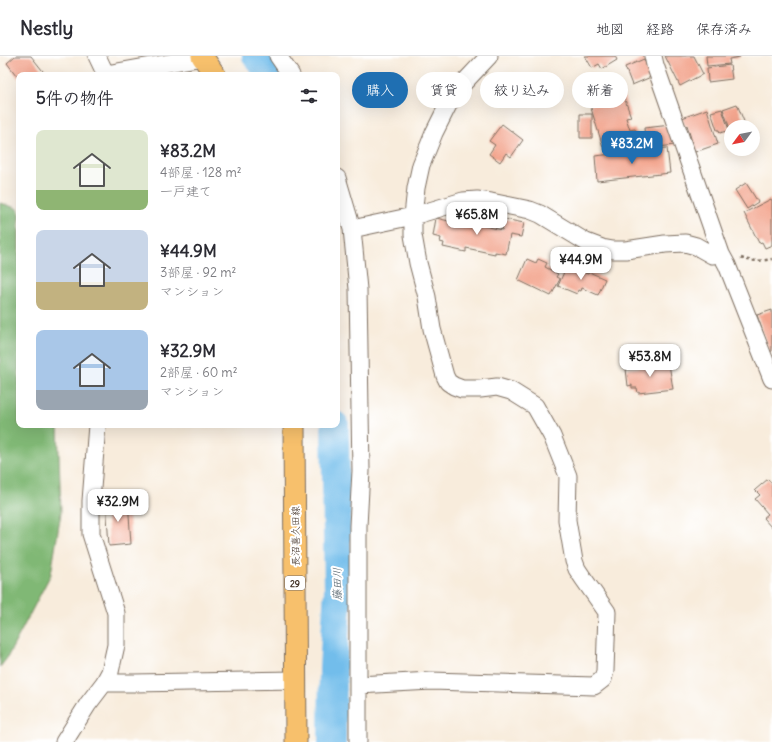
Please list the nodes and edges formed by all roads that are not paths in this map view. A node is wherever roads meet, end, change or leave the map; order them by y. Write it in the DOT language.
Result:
graph roads {
  1 [pos="97,56"];
  2 [pos="278,56"];
  3 [pos="489,56"];
  4 [pos="653,56"];
  5 [pos="203,57"];
  6 [pos="105,72"];
  7 [pos="122,72"];
  8 [pos="213,72"];
  9 [pos="288,72"];
  10 [pos="340,188"];
  11 [pos="413,216"];
  12 [pos="352,229"];
  13 [pos="721,254"];
  14 [pos="772,379"];
  15 [pos="97,428"];
  16 [pos="294,428"];
  17 [pos="296,680"];
  18 [pos="104,683"];
  19 [pos="358,685"];
  20 [pos="64,742"];
  21 [pos="296,742"];
  22 [pos="358,742"];
  1 -- 6 [label="street"];
  2 -- 9 [label="street"];
  3 -- 11 [label="street"];
  4 -- 13 [label="street"];
  5 -- 7 [label="street"];
  5 -- 8 [label="main road"];
  10 -- 12 [label="street"];
  11 -- 12 [label="street"];
  11 -- 13 [label="street"];
  11 -- 19 [label="street"];
  12 -- 19 [label="street"];
  13 -- 14 [label="street"];
  15 -- 18 [label="street"];
  16 -- 17 [label="main road, 長沼喜久田線 / 29"];
  17 -- 18 [label="street"];
  17 -- 21 [label="main road, 長沼喜久田線 / 29"];
  18 -- 20 [label="street"];
  19 -- 22 [label="street"];
}
